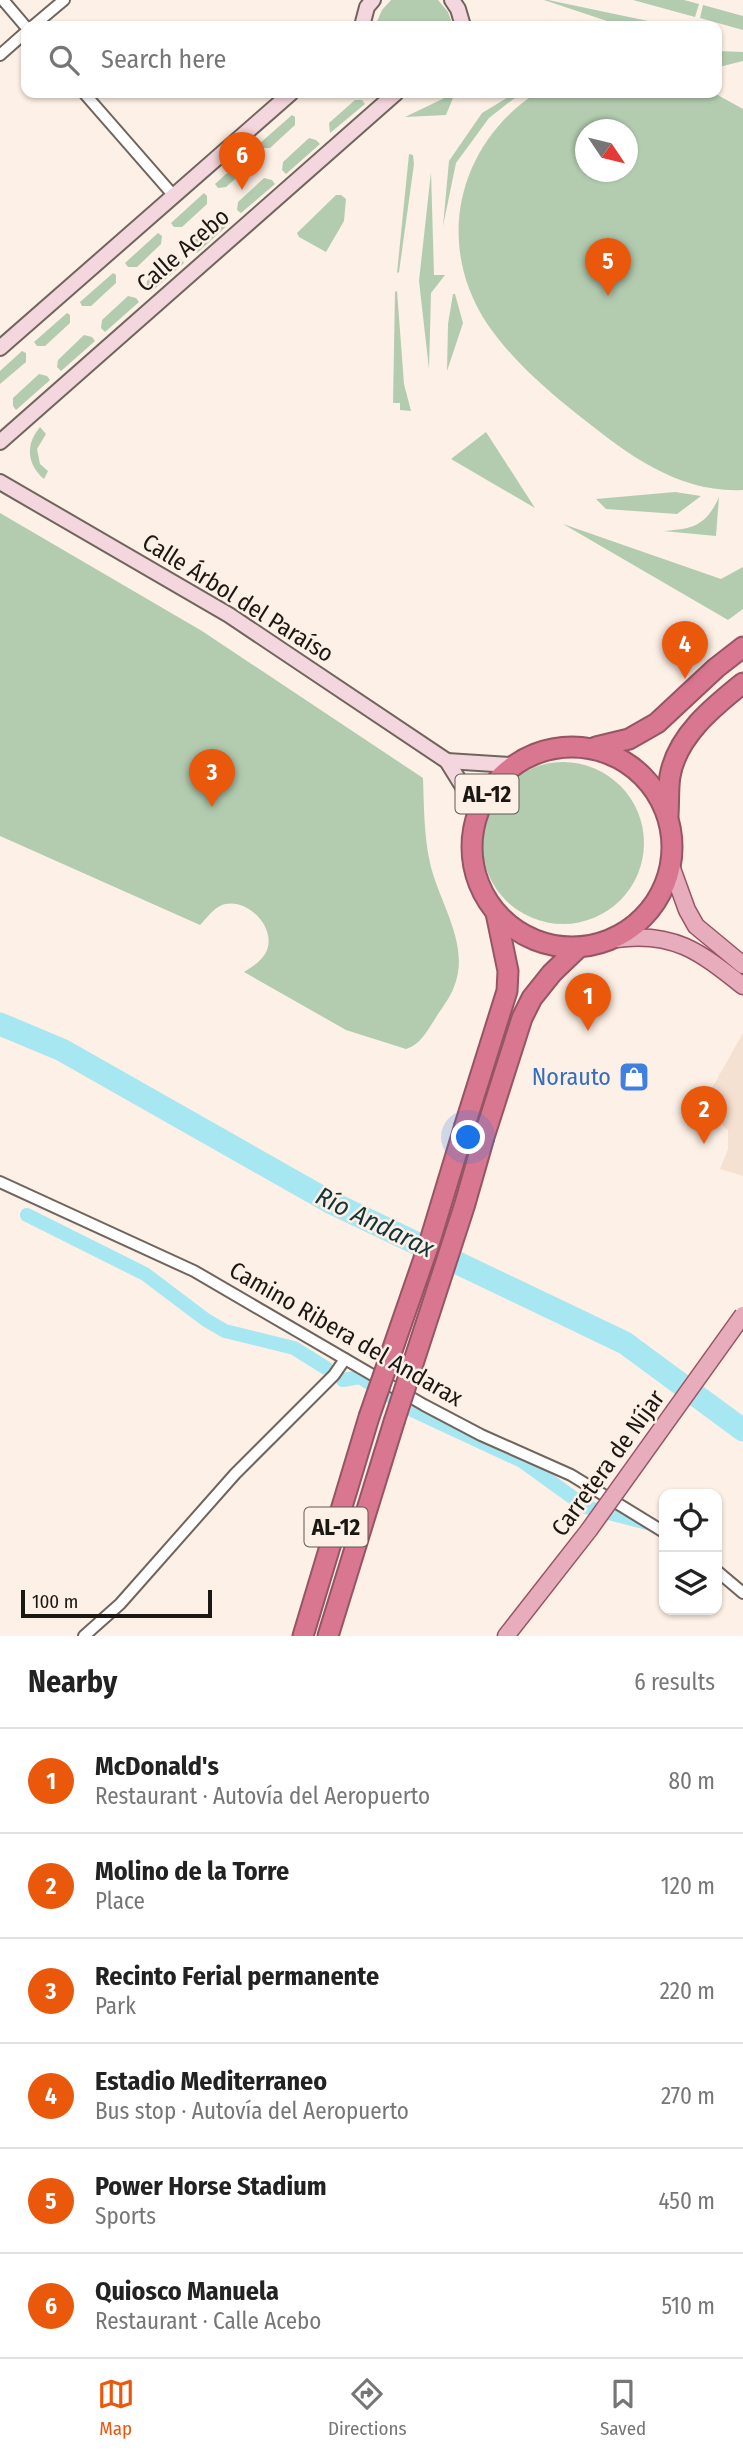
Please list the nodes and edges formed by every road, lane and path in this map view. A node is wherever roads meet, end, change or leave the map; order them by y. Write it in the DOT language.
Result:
graph roads {
  1 [pos="3,0"];
  2 [pos="64,0"];
  3 [pos="452,0"];
  4 [pos="369,2"];
  5 [pos="21,21"];
  6 [pos="39,21"];
  7 [pos="363,21"];
  8 [pos="462,21"];
  9 [pos="21,36"];
  10 [pos="0,55"];
  11 [pos="88,98"];
  12 [pos="285,98"];
  13 [pos="390,98"];
  14 [pos="174,196"];
  15 [pos="0,348"];
  16 [pos="0,442"];
  17 [pos="0,482"];
  18 [pos="743,647"];
  19 [pos="743,683"];
  20 [pos="596,747"];
  21 [pos="447,761"];
  22 [pos="511,765"];
  23 [pos="478,811"];
  24 [pos="668,819"];
  25 [pos="670,863"];
  26 [pos="496,913"];
  27 [pos="616,939"];
  28 [pos="577,949"];
  29 [pos="743,965"];
  30 [pos="743,986"];
  31 [pos="0,1182"];
  32 [pos="743,1315"];
  33 [pos="345,1359"];
  34 [pos="659,1529"];
  35 [pos="722,1575"];
  36 [pos="743,1593"];
  37 [pos="84,1636"];
  38 [pos="303,1636"];
  39 [pos="328,1636"];
  40 [pos="506,1636"];
  1 -- 5 [label="street"];
  2 -- 6 [label="street"];
  3 -- 8 [label="street"];
  4 -- 7 [label="street"];
  9 -- 10 [label="street"];
  11 -- 14 [label="street"];
  12 -- 14 [label="street, Calle Acebo"];
  13 -- 16 [label="street, Calle Acebo"];
  14 -- 15 [label="street, Calle Acebo"];
  17 -- 21 [label="street, Calle Árbol del Paraíso"];
  18 -- 20 [label="highway, AL-12"];
  19 -- 24 [label="highway, AL-12"];
  20 -- 22 [label="highway, AL-12"];
  20 -- 24 [label="highway, AL-12"];
  21 -- 22 [label="street"];
  21 -- 23 [label="street"];
  22 -- 23 [label="highway, AL-12"];
  23 -- 26 [label="highway, AL-12"];
  24 -- 25 [label="highway, AL-12"];
  25 -- 27 [label="highway, AL-12"];
  25 -- 29 [label="main road"];
  26 -- 28 [label="highway, AL-12"];
  26 -- 38 [label="highway, AL-12, bridge"];
  27 -- 28 [label="highway, AL-12"];
  27 -- 30 [label="main road"];
  28 -- 39 [label="highway, AL-12, bridge"];
  31 -- 33 [label="street, Camino Ribera del Andarax"];
  32 -- 40 [label="main road, Carretera de Níjar, bridge"];
  33 -- 34 [label="street, Camino Ribera del Andarax"];
  33 -- 37 [label="street"];
  35 -- 36 [label="street"];
}
